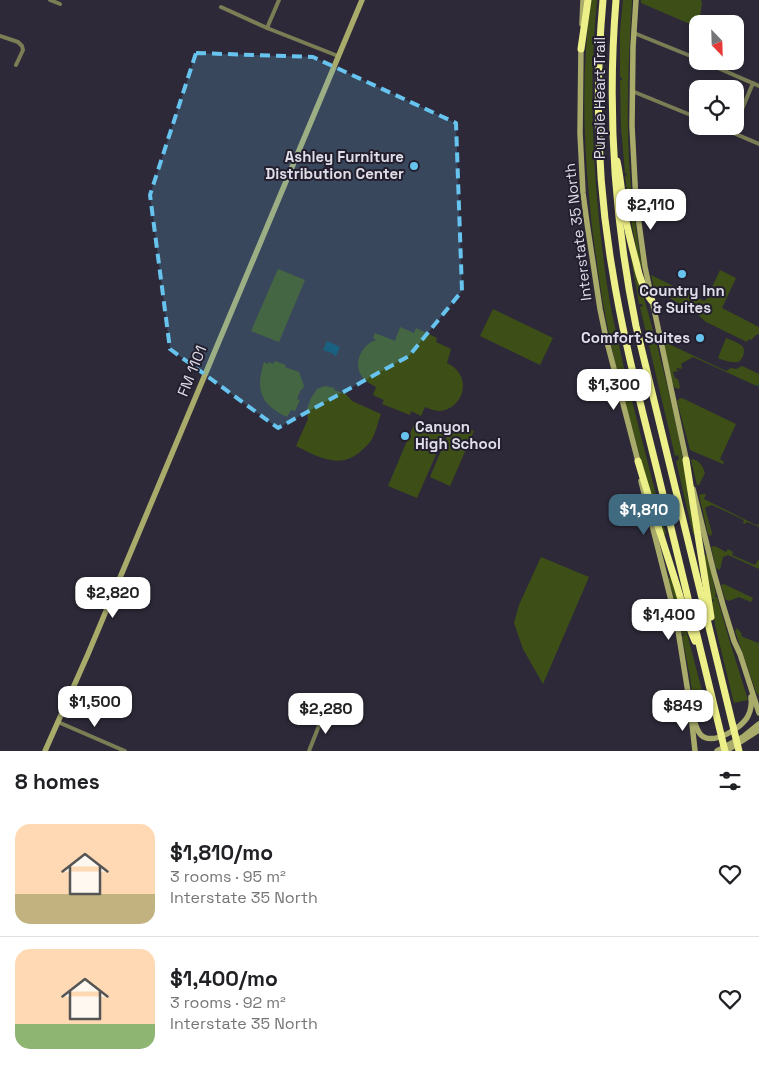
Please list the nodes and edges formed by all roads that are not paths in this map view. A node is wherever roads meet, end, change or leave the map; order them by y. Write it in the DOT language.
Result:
graph roads {
  1 [pos="50,0"];
  2 [pos="279,0"];
  3 [pos="362,0"];
  4 [pos="583,0"];
  5 [pos="588,0"];
  6 [pos="603,0"];
  7 [pos="616,0"];
  8 [pos="636,0"];
  9 [pos="60,4"];
  10 [pos="221,7"];
  11 [pos="267,28"];
  12 [pos="634,32"];
  13 [pos="0,36"];
  14 [pos="581,49"];
  15 [pos="338,56"];
  16 [pos="689,56"];
  17 [pos="16,65"];
  18 [pos="722,70"];
  19 [pos="753,84"];
  20 [pos="759,86"];
  21 [pos="632,91"];
  22 [pos="744,105"];
  23 [pos="689,114"];
  24 [pos="737,135"];
  25 [pos="612,139"];
  26 [pos="759,144"];
  27 [pos="652,301"];
  28 [pos="686,460"];
  29 [pos="638,461"];
  30 [pos="712,638"];
  31 [pos="701,654"];
  32 [pos="751,692"];
  33 [pos="759,700"];
  34 [pos="691,712"];
  35 [pos="324,713"];
  36 [pos="759,714"];
  37 [pos="58,722"];
  38 [pos="759,724"];
  39 [pos="759,730"];
  40 [pos="45,751"];
  41 [pos="125,751"];
  42 [pos="309,751"];
  43 [pos="695,751"];
  44 [pos="717,751"];
  45 [pos="726,751"];
  46 [pos="739,751"];
  1 -- 9 [label="street"];
  2 -- 11 [label="street"];
  3 -- 15 [label="main road, FM 1101 / FM 1101"];
  4 -- 14 [label="main road, Interstate 35 North"];
  5 -- 14 [label="highway"];
  6 -- 31 [label="highway, Purple Heart Trail"];
  7 -- 25 [label="highway, Purple Heart Trail"];
  8 -- 12 [label="main road"];
  10 -- 11 [label="street"];
  11 -- 15 [label="street"];
  12 -- 16 [label="street"];
  12 -- 21 [label="main road"];
  13 -- 17 [label="street"];
  14 -- 29 [label="main road, Interstate 35 North"];
  15 -- 37 [label="main road, FM 1101 / FM 1101"];
  18 -- 19 [label="street"];
  19 -- 20 [label="street"];
  19 -- 22 [label="street"];
  21 -- 23 [label="street"];
  21 -- 27 [label="main road"];
  24 -- 26 [label="street"];
  25 -- 27 [label="highway"];
  25 -- 30 [label="highway, Purple Heart Trail"];
  27 -- 28 [label="main road"];
  28 -- 30 [label="highway"];
  28 -- 32 [label="main road"];
  29 -- 31 [label="highway"];
  29 -- 34 [label="main road, Interstate 35 North"];
  30 -- 46 [label="highway, Purple Heart Trail"];
  31 -- 45 [label="highway, Purple Heart Trail"];
  32 -- 33 [label="main road"];
  32 -- 34 [label="main road"];
  32 -- 36 [label="main road"];
  34 -- 43 [label="main road, Interstate 35 North"];
  35 -- 42 [label="street"];
  37 -- 40 [label="main road, FM 1101 / FM 1101"];
  37 -- 41 [label="street"];
  38 -- 44 [label="main road"];
  39 -- 45 [label="main road"];
}
